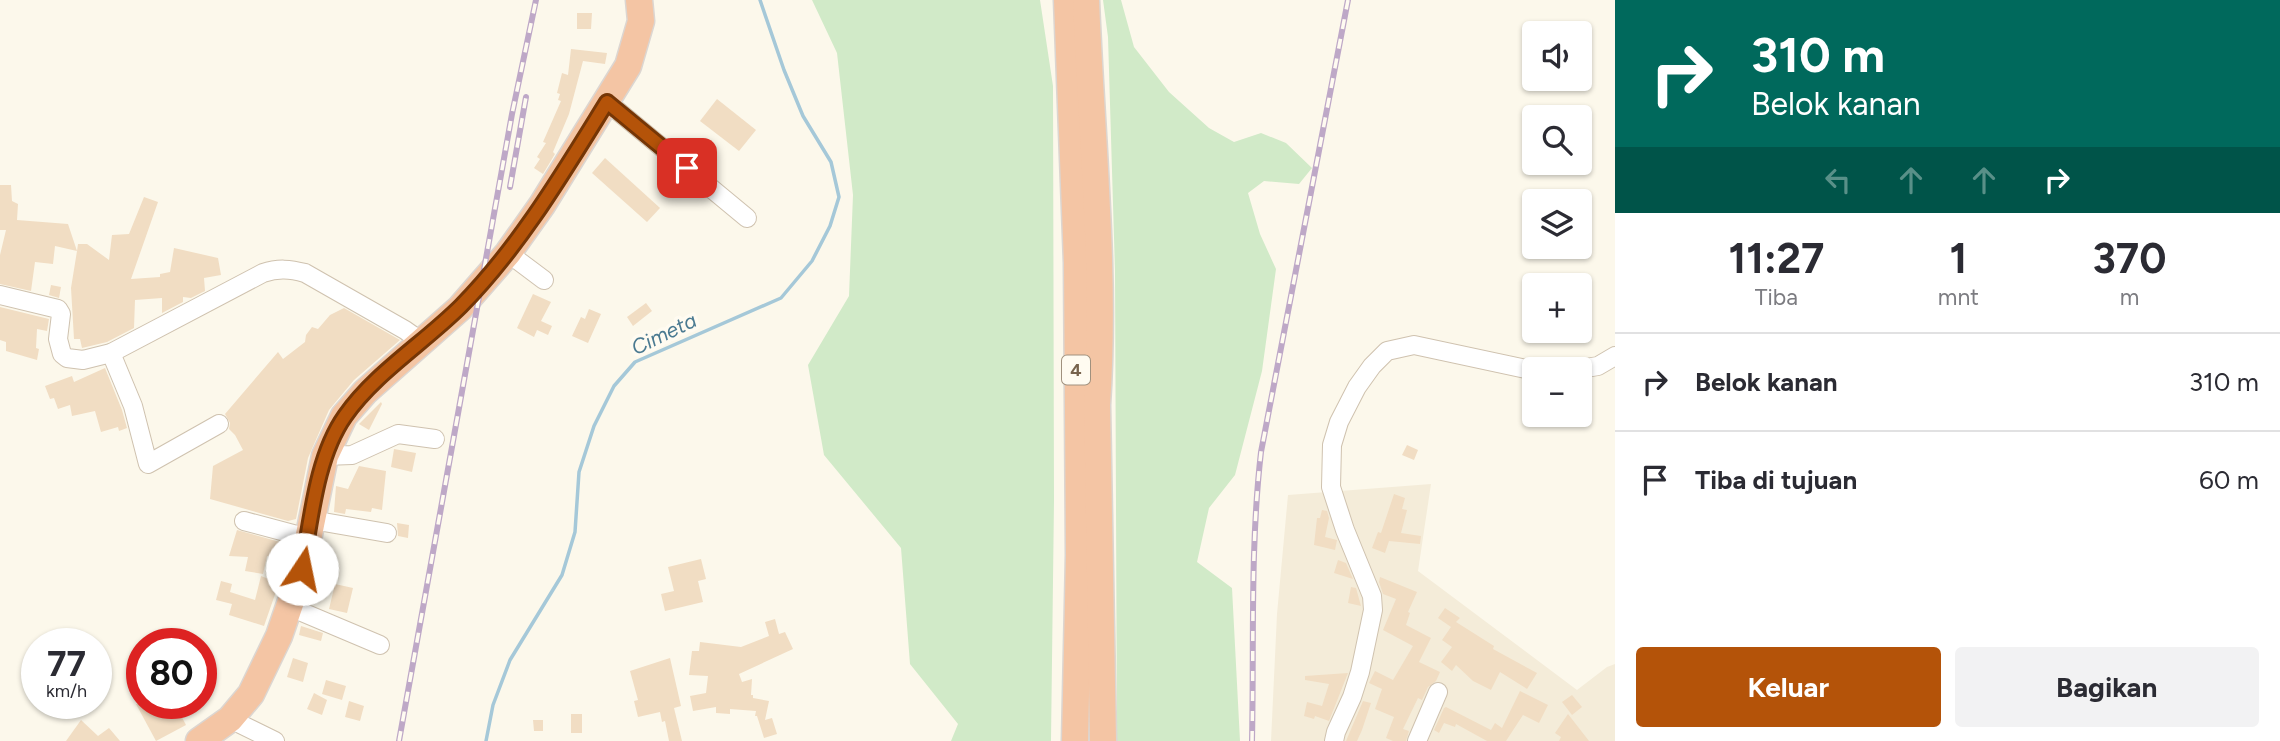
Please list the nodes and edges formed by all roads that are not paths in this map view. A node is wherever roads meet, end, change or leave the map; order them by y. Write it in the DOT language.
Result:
graph roads {
  1 [pos="639,0"];
  2 [pos="1067,0"];
  3 [pos="1086,0"];
  4 [pos="607,102"];
  5 [pos="747,218"];
  6 [pos="508,253"];
  7 [pos="544,280"];
  8 [pos="0,295"];
  9 [pos="422,342"];
  10 [pos="111,353"];
  11 [pos="1615,356"];
  12 [pos="1592,367"];
  13 [pos="1522,368"];
  14 [pos="219,424"];
  15 [pos="435,439"];
  16 [pos="325,456"];
  17 [pos="244,521"];
  18 [pos="310,529"];
  19 [pos="387,533"];
  20 [pos="290,607"];
  21 [pos="380,645"];
  22 [pos="1438,692"];
  23 [pos="230,719"];
  24 [pos="199,741"];
  25 [pos="275,741"];
  26 [pos="1075,741"];
  27 [pos="1103,741"];
  28 [pos="1334,741"];
  29 [pos="1417,741"];
  1 -- 4 [label="highway"];
  2 -- 26 [label="highway, 4"];
  3 -- 27 [label="highway, 4"];
  4 -- 5 [label="street"];
  4 -- 6 [label="highway"];
  6 -- 7 [label="street"];
  6 -- 9 [label="highway"];
  8 -- 10 [label="street"];
  9 -- 10 [label="street"];
  9 -- 16 [label="highway"];
  10 -- 14 [label="street"];
  11 -- 12 [label="street"];
  13 -- 28 [label="street"];
  15 -- 16 [label="street"];
  16 -- 18 [label="highway"];
  17 -- 18 [label="street"];
  18 -- 19 [label="street"];
  18 -- 20 [label="highway"];
  20 -- 21 [label="street"];
  20 -- 23 [label="highway"];
  22 -- 29 [label="street"];
  23 -- 24 [label="highway"];
  23 -- 25 [label="street"];
}
